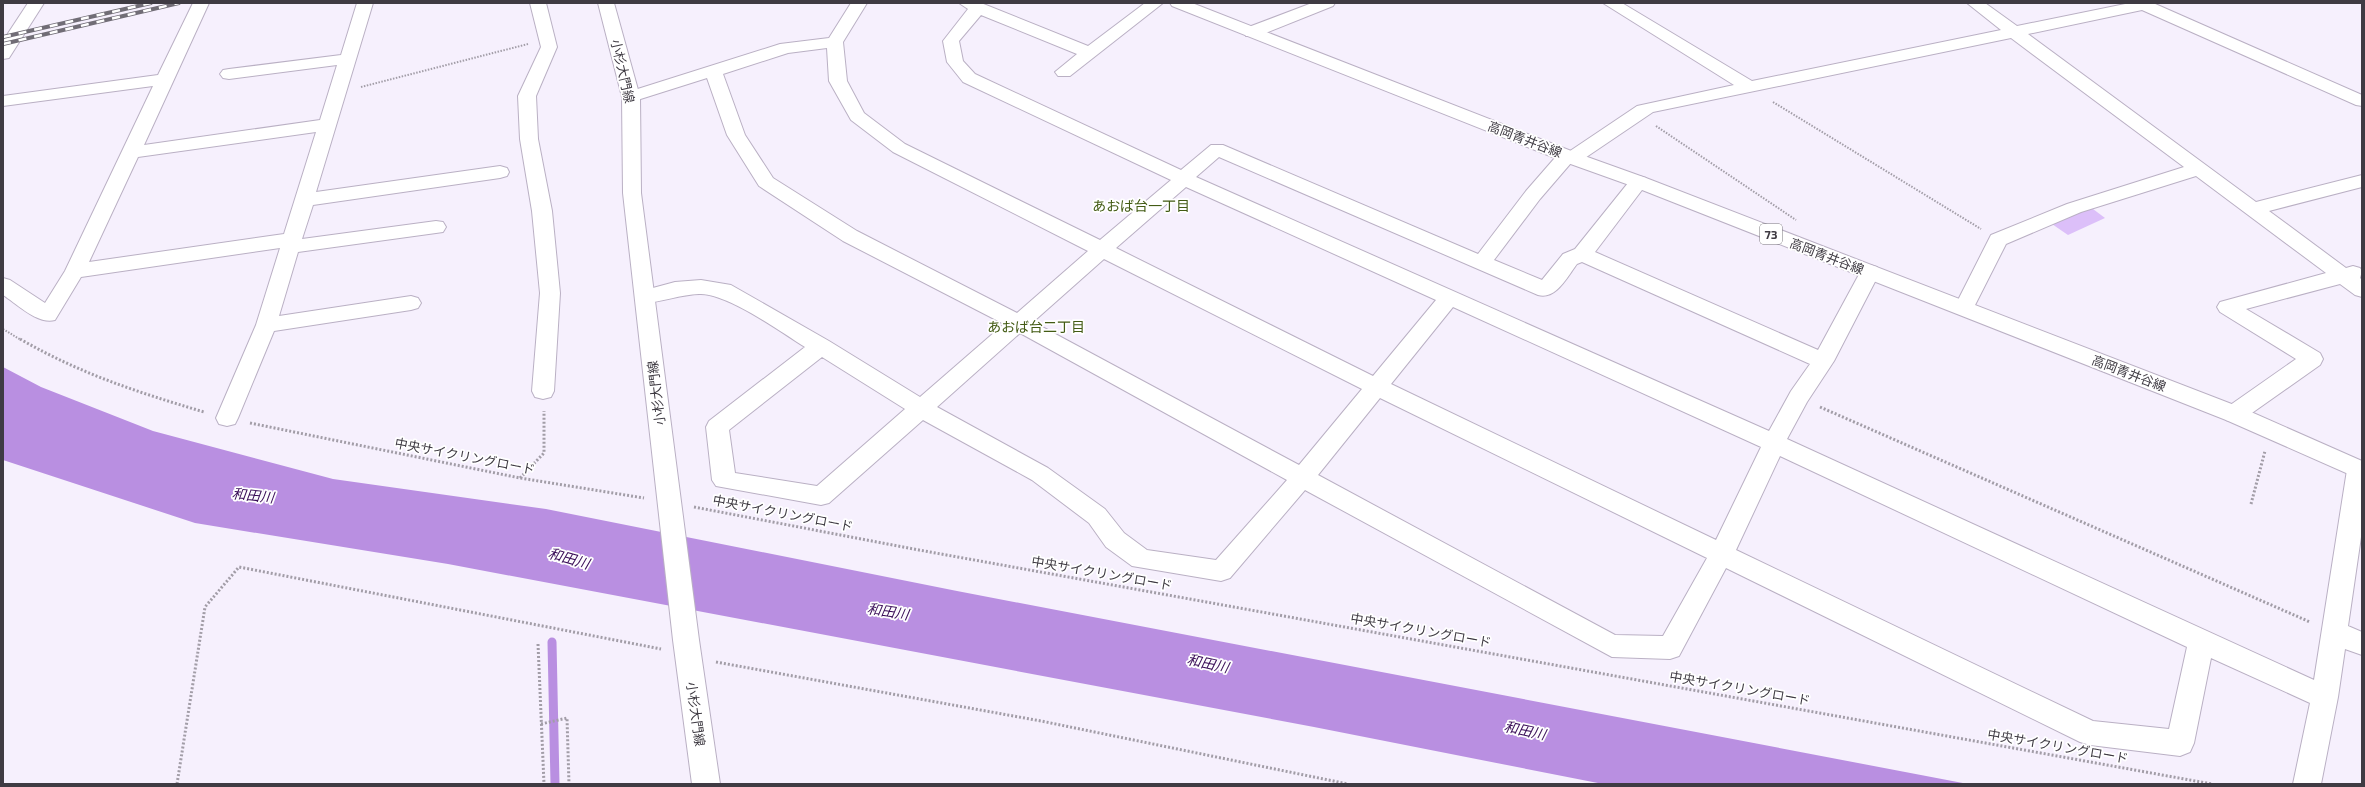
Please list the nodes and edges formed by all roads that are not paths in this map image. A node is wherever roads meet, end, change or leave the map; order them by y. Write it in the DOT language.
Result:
graph roads {
  1 [pos="36,3"];
  2 [pos="201,3"];
  3 [pos="365,3"];
  4 [pos="538,3"];
  5 [pos="606,3"];
  6 [pos="859,3"];
  7 [pos="1155,3"];
  8 [pos="1178,3"];
  9 [pos="1328,3"];
  10 [pos="1611,3"];
  11 [pos="1975,3"];
  12 [pos="973,6"];
  13 [pos="1252,32"];
  14 [pos="2014,32"];
  15 [pos="835,42"];
  16 [pos="1090,53"];
  17 [pos="3,54"];
  18 [pos="347,59"];
  19 [pos="713,70"];
  20 [pos="1064,72"];
  21 [pos="229,74"];
  22 [pos="163,80"];
  23 [pos="1749,87"];
  24 [pos="632,98"];
  25 [pos="3,101"];
  26 [pos="2362,101"];
  27 [pos="326,125"];
  28 [pos="130,152"];
  29 [pos="1569,157"];
  30 [pos="2199,169"];
  31 [pos="500,172"];
  32 [pos="1184,177"];
  33 [pos="2362,181"];
  34 [pos="1639,182"];
  35 [pos="303,200"];
  36 [pos="2254,209"];
  37 [pos="436,227"];
  38 [pos="290,243"];
  39 [pos="1102,249"];
  40 [pos="1582,254"];
  41 [pos="1481,264"];
  42 [pos="75,271"];
  43 [pos="1870,272"];
  44 [pos="2352,273"];
  45 [pos="3,285"];
  46 [pos="2362,290"];
  47 [pos="645,297"];
  48 [pos="1450,297"];
  49 [pos="411,303"];
  50 [pos="1964,308"];
  51 [pos="1019,323"];
  52 [pos="266,325"];
  53 [pos="821,346"];
  54 [pos="1823,361"];
  55 [pos="1375,386"];
  56 [pos="544,391"];
  57 [pos="922,409"];
  58 [pos="2234,414"];
  59 [pos="226,418"];
  60 [pos="1774,443"];
  61 [pos="2360,471"];
  62 [pos="1303,477"];
  63 [pos="1721,555"];
  64 [pos="2334,632"];
  65 [pos="2201,643"];
  66 [pos="2362,644"];
  67 [pos="2325,697"];
  68 [pos="706,784"];
  69 [pos="2307,784"];
  1 -- 17 [label="street"];
  2 -- 22 [label="street"];
  3 -- 18 [label="street"];
  4 -- 56 [label="street"];
  5 -- 24 [label="street, 小杉大門線"];
  6 -- 15 [label="street"];
  7 -- 16 [label="street"];
  8 -- 13 [label="street, 高岡青井谷線 / 73"];
  9 -- 13 [label="street"];
  10 -- 23 [label="street"];
  11 -- 14 [label="street"];
  12 -- 16 [label="street"];
  12 -- 32 [label="street"];
  13 -- 29 [label="street, 高岡青井谷線 / 73"];
  14 -- 23 [label="street"];
  14 -- 26 [label="street"];
  14 -- 30 [label="street"];
  15 -- 19 [label="street"];
  15 -- 39 [label="street"];
  16 -- 20 [label="street"];
  18 -- 21 [label="street"];
  18 -- 27 [label="street"];
  19 -- 24 [label="street"];
  19 -- 51 [label="street"];
  22 -- 25 [label="street"];
  22 -- 28 [label="street"];
  23 -- 29 [label="street"];
  24 -- 47 [label="street, 小杉大門線"];
  27 -- 28 [label="street"];
  27 -- 35 [label="street"];
  28 -- 42 [label="street"];
  29 -- 34 [label="street, 高岡青井谷線 / 73"];
  29 -- 41 [label="street"];
  30 -- 36 [label="street"];
  30 -- 50 [label="street"];
  31 -- 35 [label="street"];
  32 -- 39 [label="street"];
  32 -- 41 [label="street"];
  32 -- 48 [label="street"];
  33 -- 36 [label="street"];
  34 -- 40 [label="street"];
  34 -- 43 [label="street, 高岡青井谷線 / 73"];
  35 -- 38 [label="street"];
  36 -- 44 [label="street"];
  37 -- 38 [label="street"];
  38 -- 42 [label="street"];
  38 -- 52 [label="street"];
  39 -- 51 [label="street"];
  39 -- 55 [label="street"];
  40 -- 41 [label="street"];
  40 -- 54 [label="street"];
  42 -- 45 [label="street"];
  43 -- 50 [label="street, 高岡青井谷線 / 73"];
  43 -- 54 [label="street"];
  44 -- 46 [label="street"];
  44 -- 58 [label="street"];
  47 -- 53 [label="street"];
  47 -- 68 [label="street, 小杉大門線"];
  48 -- 55 [label="street"];
  48 -- 60 [label="street"];
  49 -- 52 [label="street"];
  50 -- 58 [label="street, 高岡青井谷線 / 73"];
  51 -- 57 [label="street"];
  51 -- 62 [label="street"];
  52 -- 59 [label="street"];
  53 -- 57 [label="street"];
  53 -- 57 [label="street"];
  54 -- 60 [label="street"];
  55 -- 62 [label="street"];
  55 -- 63 [label="street"];
  57 -- 62 [label="street"];
  58 -- 61 [label="street, 高岡青井谷線 / 73"];
  60 -- 63 [label="street"];
  60 -- 65 [label="street"];
  61 -- 64 [label="street"];
  62 -- 63 [label="street"];
  63 -- 65 [label="street"];
  64 -- 66 [label="street"];
  64 -- 67 [label="street"];
  65 -- 67 [label="street"];
  67 -- 69 [label="street"];
}
